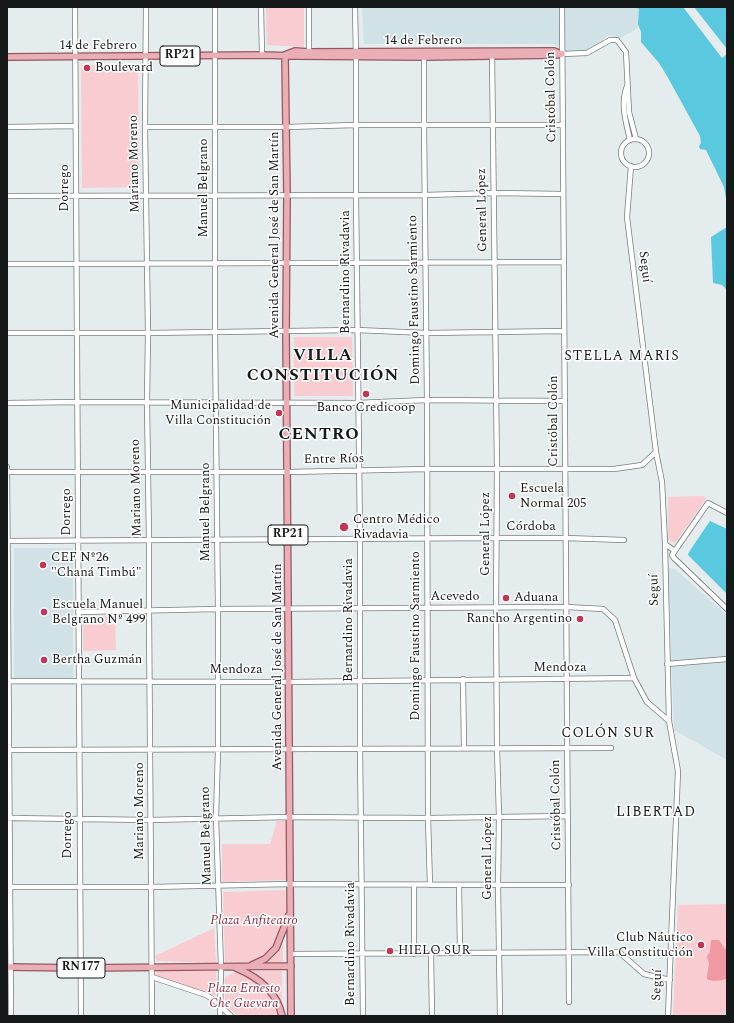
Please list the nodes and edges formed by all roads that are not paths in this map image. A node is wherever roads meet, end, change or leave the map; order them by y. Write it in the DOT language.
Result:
graph roads {
  1 [pos="75,7"];
  2 [pos="146,7"];
  3 [pos="215,7"];
  4 [pos="261,7"];
  5 [pos="308,7"];
  6 [pos="355,7"];
  7 [pos="562,7"];
  8 [pos="309,52"];
  9 [pos="356,54"];
  10 [pos="424,54"];
  11 [pos="492,54"];
  12 [pos="562,54"];
  13 [pos="215,55"];
  14 [pos="262,55"];
  15 [pos="285,55"];
  16 [pos="146,56"];
  17 [pos="7,57"];
  18 [pos="75,57"];
  19 [pos="628,84"];
  20 [pos="356,125"];
  21 [pos="493,125"];
  22 [pos="76,126"];
  23 [pos="215,126"];
  24 [pos="424,126"];
  25 [pos="563,126"];
  26 [pos="7,127"];
  27 [pos="145,127"];
  28 [pos="286,127"];
  29 [pos="636,139"];
  30 [pos="630,140"];
  31 [pos="631,166"];
  32 [pos="494,193"];
  33 [pos="563,194"];
  34 [pos="76,195"];
  35 [pos="287,195"];
  36 [pos="356,195"];
  37 [pos="7,196"];
  38 [pos="146,196"];
  39 [pos="215,196"];
  40 [pos="425,196"];
  41 [pos="425,262"];
  42 [pos="563,262"];
  43 [pos="495,263"];
  44 [pos="7,264"];
  45 [pos="147,264"];
  46 [pos="216,264"];
  47 [pos="287,264"];
  48 [pos="357,264"];
  49 [pos="77,265"];
  50 [pos="357,330"];
  51 [pos="286,331"];
  52 [pos="495,331"];
  53 [pos="215,332"];
  54 [pos="564,332"];
  55 [pos="7,333"];
  56 [pos="426,333"];
  57 [pos="77,334"];
  58 [pos="148,334"];
  59 [pos="427,400"];
  60 [pos="496,400"];
  61 [pos="565,401"];
  62 [pos="78,402"];
  63 [pos="147,402"];
  64 [pos="216,402"];
  65 [pos="288,402"];
  66 [pos="7,403"];
  67 [pos="357,403"];
  68 [pos="656,452"];
  69 [pos="7,467"];
  70 [pos="426,469"];
  71 [pos="497,469"];
  72 [pos="566,469"];
  73 [pos="359,470"];
  74 [pos="78,471"];
  75 [pos="217,471"];
  76 [pos="7,472"];
  77 [pos="148,472"];
  78 [pos="288,472"];
  79 [pos="727,513"];
  80 [pos="360,538"];
  81 [pos="427,538"];
  82 [pos="497,538"];
  83 [pos="565,538"];
  84 [pos="288,539"];
  85 [pos="78,540"];
  86 [pos="149,540"];
  87 [pos="217,540"];
  88 [pos="624,540"];
  89 [pos="7,541"];
  90 [pos="665,544"];
  91 [pos="675,551"];
  92 [pos="567,607"];
  93 [pos="427,608"];
  94 [pos="496,608"];
  95 [pos="218,609"];
  96 [pos="359,609"];
  97 [pos="727,609"];
  98 [pos="7,610"];
  99 [pos="288,610"];
  100 [pos="148,611"];
  101 [pos="78,612"];
  102 [pos="727,659"];
  103 [pos="667,664"];
  104 [pos="634,678"];
  105 [pos="463,679"];
  106 [pos="498,679"];
  107 [pos="427,680"];
  108 [pos="567,680"];
  109 [pos="8,681"];
  110 [pos="217,681"];
  111 [pos="360,681"];
  112 [pos="79,682"];
  113 [pos="150,682"];
  114 [pos="289,682"];
  115 [pos="669,720"];
  116 [pos="428,748"];
  117 [pos="464,748"];
  118 [pos="497,748"];
  119 [pos="567,748"];
  120 [pos="611,748"];
  121 [pos="290,749"];
  122 [pos="360,749"];
  123 [pos="8,750"];
  124 [pos="218,750"];
  125 [pos="80,751"];
  126 [pos="150,751"];
  127 [pos="568,816"];
  128 [pos="290,817"];
  129 [pos="499,817"];
  130 [pos="8,818"];
  131 [pos="216,818"];
  132 [pos="361,818"];
  133 [pos="428,818"];
  134 [pos="80,819"];
  135 [pos="151,820"];
  136 [pos="290,884"];
  137 [pos="362,885"];
  138 [pos="414,885"];
  139 [pos="430,885"];
  140 [pos="459,885"];
  141 [pos="498,885"];
  142 [pos="569,885"];
  143 [pos="218,886"];
  144 [pos="8,887"];
  145 [pos="150,887"];
  146 [pos="79,888"];
  147 [pos="291,911"];
  148 [pos="570,952"];
  149 [pos="460,953"];
  150 [pos="499,953"];
  151 [pos="291,954"];
  152 [pos="362,954"];
  153 [pos="414,954"];
  154 [pos="431,954"];
  155 [pos="249,966"];
  156 [pos="290,966"];
  157 [pos="9,967"];
  158 [pos="152,967"];
  159 [pos="221,967"];
  160 [pos="234,967"];
  161 [pos="80,968"];
  162 [pos="152,977"];
  163 [pos="670,980"];
  164 [pos="570,1002"];
  165 [pos="220,1005"];
  166 [pos="11,1016"];
  167 [pos="81,1016"];
  168 [pos="152,1016"];
  169 [pos="220,1016"];
  170 [pos="231,1016"];
  171 [pos="282,1016"];
  172 [pos="291,1016"];
  173 [pos="362,1016"];
  174 [pos="432,1016"];
  175 [pos="500,1016"];
  176 [pos="668,1016"];
  1 -- 18 [label="street, Dorrego"];
  2 -- 16 [label="street, Mariano Moreno"];
  3 -- 13 [label="street, Manuel Belgrano"];
  4 -- 14 [label="street"];
  5 -- 8 [label="street"];
  6 -- 9 [label="street, Bernardino Rivadavia"];
  7 -- 12 [label="street, Cristóbal Colón"];
  8 -- 9 [label="main road, 14 de Febrero"];
  8 -- 15 [label="main road, 14 de Febrero"];
  9 -- 10 [label="main road, 14 de Febrero"];
  9 -- 15 [label="main road, 14 de Febrero"];
  9 -- 20 [label="street, Bernardino Rivadavia"];
  10 -- 11 [label="main road, 14 de Febrero"];
  10 -- 24 [label="street, Domingo Faustino Sarmiento"];
  11 -- 12 [label="main road, 14 de Febrero"];
  11 -- 21 [label="street, General López"];
  12 -- 19 [label="street, 14 de Febrero"];
  12 -- 25 [label="street, Cristóbal Colón"];
  13 -- 14 [label="main road, 14 de Febrero / RP21"];
  13 -- 16 [label="main road, 14 de Febrero / RP21"];
  13 -- 23 [label="street, Manuel Belgrano"];
  14 -- 15 [label="main road, 14 de Febrero / RP21"];
  15 -- 28 [label="main road, Avenida General José de San Martín / RP21"];
  16 -- 18 [label="main road, 14 de Febrero / RP21"];
  16 -- 27 [label="street, Mariano Moreno"];
  17 -- 18 [label="main road, 14 de Febrero / RP21"];
  18 -- 22 [label="street, Dorrego"];
  19 -- 29 [label="street"];
  19 -- 30 [label="street"];
  20 -- 24 [label="street"];
  20 -- 28 [label="street"];
  20 -- 36 [label="street, Bernardino Rivadavia"];
  21 -- 24 [label="street"];
  21 -- 25 [label="street"];
  21 -- 32 [label="street, General López"];
  22 -- 26 [label="street"];
  22 -- 34 [label="street, Dorrego"];
  23 -- 27 [label="street"];
  23 -- 28 [label="street"];
  23 -- 39 [label="street, Manuel Belgrano"];
  24 -- 40 [label="street, Domingo Faustino Sarmiento"];
  25 -- 33 [label="street, Cristóbal Colón"];
  27 -- 38 [label="street, Mariano Moreno"];
  28 -- 35 [label="main road, Avenida General José de San Martín / RP21"];
  29 -- 30 [label="street"];
  29 -- 31 [label="street"];
  30 -- 31 [label="street"];
  31 -- 68 [label="street, Seguí"];
  32 -- 33 [label="street"];
  32 -- 40 [label="street"];
  32 -- 43 [label="street, General López"];
  33 -- 42 [label="street, Cristóbal Colón"];
  34 -- 37 [label="street"];
  34 -- 38 [label="street"];
  34 -- 49 [label="street, Dorrego"];
  35 -- 36 [label="street"];
  35 -- 39 [label="street"];
  35 -- 47 [label="main road, Avenida General José de San Martín / RP21"];
  36 -- 40 [label="street"];
  36 -- 48 [label="street, Bernardino Rivadavia"];
  38 -- 39 [label="street"];
  38 -- 45 [label="street, Mariano Moreno"];
  39 -- 46 [label="street, Manuel Belgrano"];
  40 -- 41 [label="street, Domingo Faustino Sarmiento"];
  41 -- 43 [label="street"];
  41 -- 48 [label="street"];
  41 -- 56 [label="street, Domingo Faustino Sarmiento"];
  42 -- 43 [label="street"];
  42 -- 54 [label="street, Cristóbal Colón"];
  43 -- 52 [label="street, General López"];
  44 -- 49 [label="street"];
  45 -- 46 [label="street"];
  45 -- 49 [label="street"];
  45 -- 58 [label="street, Mariano Moreno"];
  46 -- 47 [label="street"];
  46 -- 53 [label="street, Manuel Belgrano"];
  47 -- 48 [label="street"];
  47 -- 51 [label="main road, Avenida General José de San Martín / RP21"];
  48 -- 50 [label="street, Bernardino Rivadavia"];
  49 -- 57 [label="street, Dorrego"];
  50 -- 51 [label="street"];
  50 -- 56 [label="street"];
  50 -- 67 [label="street, Bernardino Rivadavia"];
  51 -- 53 [label="street"];
  51 -- 65 [label="main road, Avenida General José de San Martín / RP21"];
  52 -- 54 [label="street"];
  52 -- 56 [label="street"];
  52 -- 60 [label="street, General López"];
  53 -- 58 [label="street"];
  53 -- 64 [label="street, Manuel Belgrano"];
  54 -- 61 [label="street, Cristóbal Colón"];
  55 -- 57 [label="street"];
  56 -- 59 [label="street, Domingo Faustino Sarmiento"];
  57 -- 58 [label="street"];
  57 -- 62 [label="street, Dorrego"];
  58 -- 63 [label="street, Mariano Moreno"];
  59 -- 60 [label="street"];
  59 -- 67 [label="street"];
  59 -- 70 [label="street, Domingo Faustino Sarmiento"];
  60 -- 61 [label="street"];
  60 -- 71 [label="street, General López"];
  61 -- 72 [label="street, Cristóbal Colón"];
  62 -- 63 [label="street"];
  62 -- 66 [label="street"];
  62 -- 74 [label="street, Dorrego"];
  63 -- 64 [label="street"];
  63 -- 77 [label="street, Mariano Moreno"];
  64 -- 65 [label="street"];
  64 -- 75 [label="street, Manuel Belgrano"];
  65 -- 67 [label="street"];
  65 -- 78 [label="main road, Avenida General José de San Martín / RP21"];
  67 -- 73 [label="street, Bernardino Rivadavia"];
  68 -- 72 [label="street, Entre Ríos"];
  68 -- 90 [label="street, Seguí"];
  69 -- 76 [label="street"];
  70 -- 71 [label="street, Entre Ríos"];
  70 -- 73 [label="street, Entre Ríos"];
  70 -- 81 [label="street, Domingo Faustino Sarmiento"];
  71 -- 72 [label="street, Entre Ríos"];
  71 -- 82 [label="street, General López"];
  72 -- 83 [label="street, Cristóbal Colón"];
  73 -- 78 [label="street, Entre Ríos"];
  73 -- 80 [label="street, Bernardino Rivadavia"];
  74 -- 76 [label="street, Entre Ríos"];
  74 -- 77 [label="street, Entre Ríos"];
  74 -- 85 [label="street, Dorrego"];
  75 -- 77 [label="street, Entre Ríos"];
  75 -- 78 [label="street, Entre Ríos"];
  75 -- 87 [label="street, Manuel Belgrano"];
  76 -- 89 [label="street"];
  77 -- 86 [label="street, Mariano Moreno"];
  78 -- 84 [label="main road, Avenida General José de San Martín / RP21"];
  79 -- 91 [label="street"];
  80 -- 81 [label="street, Córdoba"];
  80 -- 84 [label="street, Córdoba"];
  80 -- 96 [label="street, Bernardino Rivadavia"];
  81 -- 82 [label="street, Córdoba"];
  81 -- 93 [label="street, Domingo Faustino Sarmiento"];
  82 -- 83 [label="street, Córdoba"];
  82 -- 94 [label="street, General López"];
  83 -- 88 [label="street, Córdoba"];
  83 -- 92 [label="street, Cristóbal Colón"];
  84 -- 87 [label="street, Córdoba"];
  84 -- 99 [label="main road, Avenida General José de San Martín / RP21"];
  85 -- 86 [label="street, Córdoba"];
  85 -- 89 [label="street, Córdoba"];
  85 -- 101 [label="street, Dorrego"];
  86 -- 87 [label="street, Córdoba"];
  86 -- 100 [label="street, Mariano Moreno"];
  87 -- 95 [label="street, Manuel Belgrano"];
  89 -- 98 [label="street"];
  90 -- 91 [label="street"];
  90 -- 103 [label="street, Seguí"];
  91 -- 97 [label="street"];
  92 -- 94 [label="street, Acevedo"];
  92 -- 104 [label="street, Acevedo"];
  92 -- 108 [label="street, Cristóbal Colón"];
  93 -- 94 [label="street, Acevedo"];
  93 -- 96 [label="street, Acevedo"];
  93 -- 107 [label="street, Domingo Faustino Sarmiento"];
  94 -- 106 [label="street, General López"];
  95 -- 99 [label="street, Acevedo"];
  95 -- 100 [label="street, Acevedo"];
  95 -- 110 [label="street, Manuel Belgrano"];
  96 -- 99 [label="street, Acevedo"];
  96 -- 111 [label="street, Bernardino Rivadavia"];
  98 -- 109 [label="street"];
  99 -- 114 [label="main road, Avenida General José de San Martín / RP21"];
  100 -- 101 [label="street, Acevedo"];
  100 -- 113 [label="street, Mariano Moreno"];
  101 -- 112 [label="street, Dorrego"];
  102 -- 103 [label="street"];
  103 -- 115 [label="street, Seguí"];
  104 -- 108 [label="street, Mendoza"];
  104 -- 115 [label="street, Acevedo"];
  105 -- 106 [label="street, Mendoza"];
  105 -- 107 [label="street, Mendoza"];
  105 -- 117 [label="street"];
  106 -- 108 [label="street, Mendoza"];
  106 -- 118 [label="street, General López"];
  107 -- 111 [label="street, Mendoza"];
  107 -- 116 [label="street, Domingo Faustino Sarmiento"];
  108 -- 119 [label="street, Cristóbal Colón"];
  109 -- 112 [label="street, Mendoza"];
  109 -- 123 [label="street"];
  110 -- 113 [label="street, Mendoza"];
  110 -- 114 [label="street, Mendoza"];
  110 -- 124 [label="street, Manuel Belgrano"];
  111 -- 114 [label="street, Mendoza"];
  111 -- 122 [label="street, Bernardino Rivadavia"];
  112 -- 113 [label="street, Mendoza"];
  112 -- 125 [label="street, Dorrego"];
  113 -- 126 [label="street, Mariano Moreno"];
  114 -- 121 [label="main road, Avenida General José de San Martín / RP21"];
  115 -- 163 [label="street, Seguí"];
  116 -- 117 [label="street"];
  116 -- 122 [label="street"];
  116 -- 133 [label="street, Domingo Faustino Sarmiento"];
  117 -- 118 [label="street"];
  118 -- 119 [label="street"];
  118 -- 129 [label="street, General López"];
  119 -- 120 [label="street"];
  119 -- 127 [label="street, Cristóbal Colón"];
  121 -- 122 [label="street"];
  121 -- 124 [label="street"];
  121 -- 128 [label="main road, Avenida General José de San Martín / RP21"];
  122 -- 132 [label="street, Bernardino Rivadavia"];
  123 -- 125 [label="street"];
  123 -- 130 [label="street"];
  124 -- 126 [label="street"];
  124 -- 131 [label="street, Manuel Belgrano"];
  125 -- 126 [label="street"];
  125 -- 134 [label="street, Dorrego"];
  126 -- 135 [label="street, Mariano Moreno"];
  127 -- 129 [label="street"];
  127 -- 142 [label="street, Cristóbal Colón"];
  128 -- 131 [label="street"];
  128 -- 132 [label="street"];
  128 -- 136 [label="main road, Avenida General José de San Martín / RP21"];
  129 -- 133 [label="street"];
  129 -- 141 [label="street, General López"];
  130 -- 134 [label="street"];
  130 -- 144 [label="street"];
  131 -- 135 [label="street"];
  131 -- 143 [label="street, Manuel Belgrano"];
  132 -- 133 [label="street"];
  132 -- 137 [label="street, Bernardino Rivadavia"];
  133 -- 139 [label="street, Domingo Faustino Sarmiento"];
  134 -- 135 [label="street"];
  134 -- 146 [label="street, Dorrego"];
  135 -- 145 [label="street, Mariano Moreno"];
  136 -- 137 [label="street"];
  136 -- 143 [label="street"];
  136 -- 147 [label="main road, Avenida General José de San Martín / RP21"];
  137 -- 138 [label="street"];
  137 -- 152 [label="street, Bernardino Rivadavia"];
  138 -- 139 [label="street"];
  138 -- 153 [label="street"];
  139 -- 140 [label="street"];
  140 -- 141 [label="street"];
  140 -- 149 [label="street"];
  141 -- 142 [label="street"];
  141 -- 150 [label="street, General López"];
  142 -- 148 [label="street, Cristóbal Colón"];
  143 -- 145 [label="street"];
  143 -- 159 [label="street, Manuel Belgrano"];
  144 -- 146 [label="street"];
  144 -- 157 [label="street"];
  145 -- 146 [label="street"];
  145 -- 158 [label="street, Mariano Moreno"];
  146 -- 161 [label="street, Dorrego"];
  147 -- 151 [label="main road, Avenida General José de San Martín / RP21"];
  147 -- 155 [label="main road"];
  148 -- 150 [label="street"];
  148 -- 163 [label="street"];
  148 -- 164 [label="street, Cristóbal Colón"];
  149 -- 150 [label="street"];
  149 -- 154 [label="street"];
  150 -- 175 [label="street, General López"];
  151 -- 152 [label="street"];
  151 -- 156 [label="main road, Avenida General José de San Martín / RP21"];
  152 -- 153 [label="street"];
  152 -- 173 [label="street, Bernardino Rivadavia"];
  153 -- 154 [label="street"];
  154 -- 174 [label="street"];
  155 -- 156 [label="main road, RN177"];
  155 -- 160 [label="main road, RN177"];
  156 -- 172 [label="main road, Avenida General José de San Martín / RP21"];
  157 -- 161 [label="main road, RN177"];
  157 -- 166 [label="street"];
  158 -- 159 [label="main road, RN177"];
  158 -- 161 [label="main road, RN177"];
  158 -- 162 [label="street, Mariano Moreno"];
  159 -- 160 [label="main road, RN177"];
  159 -- 165 [label="street, Manuel Belgrano"];
  160 -- 171 [label="main road"];
  161 -- 167 [label="street, Dorrego"];
  162 -- 165 [label="street"];
  162 -- 168 [label="street, Mariano Moreno"];
  163 -- 176 [label="street, Seguí"];
  165 -- 169 [label="street, Manuel Belgrano"];
  165 -- 170 [label="street"];
}
